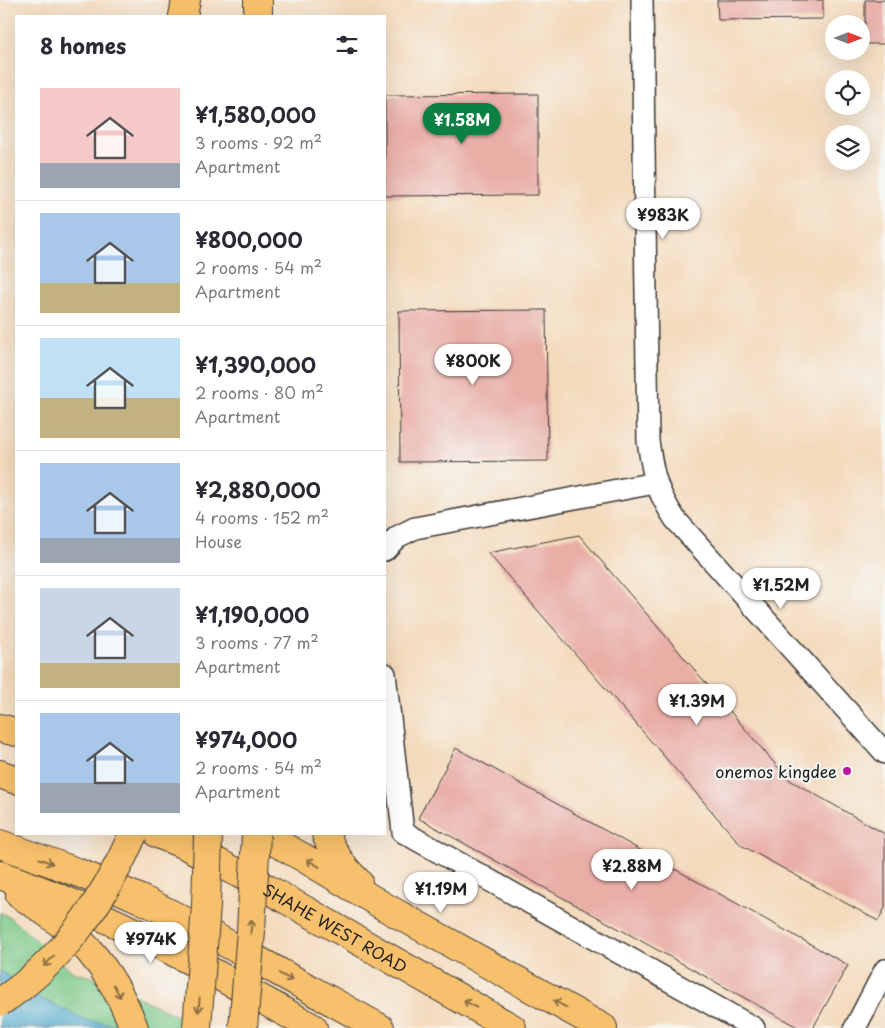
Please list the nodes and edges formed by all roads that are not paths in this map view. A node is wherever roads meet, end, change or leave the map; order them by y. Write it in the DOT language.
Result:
graph roads {
  1 [pos="186,0"];
  2 [pos="202,0"];
  3 [pos="258,0"];
  4 [pos="642,0"];
  5 [pos="183,15"];
  6 [pos="203,15"];
  7 [pos="258,15"];
  8 [pos="655,483"];
  9 [pos="386,549"];
  10 [pos="386,683"];
  11 [pos="0,728"];
  12 [pos="15,732"];
  13 [pos="885,753"];
  14 [pos="0,774"];
  15 [pos="15,780"];
  16 [pos="133,835"];
  17 [pos="160,835"];
  18 [pos="208,835"];
  19 [pos="256,835"];
  20 [pos="263,835"];
  21 [pos="326,835"];
  22 [pos="0,844"];
  23 [pos="0,875"];
  24 [pos="0,882"];
  25 [pos="384,906"];
  26 [pos="885,970"];
  27 [pos="0,1002"];
  28 [pos="134,1028"];
  29 [pos="197,1028"];
  30 [pos="243,1028"];
  31 [pos="313,1028"];
  32 [pos="380,1028"];
  33 [pos="512,1028"];
  34 [pos="602,1028"];
  35 [pos="754,1028"];
  36 [pos="854,1028"];
  1 -- 5 [label="main road"];
  2 -- 6 [label="main road"];
  3 -- 7 [label="main road"];
  4 -- 8 [label="street"];
  8 -- 9 [label="street"];
  8 -- 13 [label="street"];
  10 -- 35 [label="street"];
  11 -- 12 [label="main road"];
  14 -- 15 [label="main road"];
  16 -- 27 [label="main road, one-way, bridge"];
  33 -- 17 [label="main road, SHAHE WEST ROAD, one-way"];
  18 -- 29 [label="main road, one-way, bridge"];
  30 -- 19 [label="main road, one-way, bridge"];
  25 -- 20 [label="main road, one-way"];
  21 -- 25 [label="main road"];
  22 -- 32 [label="main road, one-way"];
  23 -- 31 [label="main road"];
  24 -- 28 [label="main road, one-way"];
  34 -- 25 [label="main road, one-way"];
  26 -- 36 [label="street"];
}
